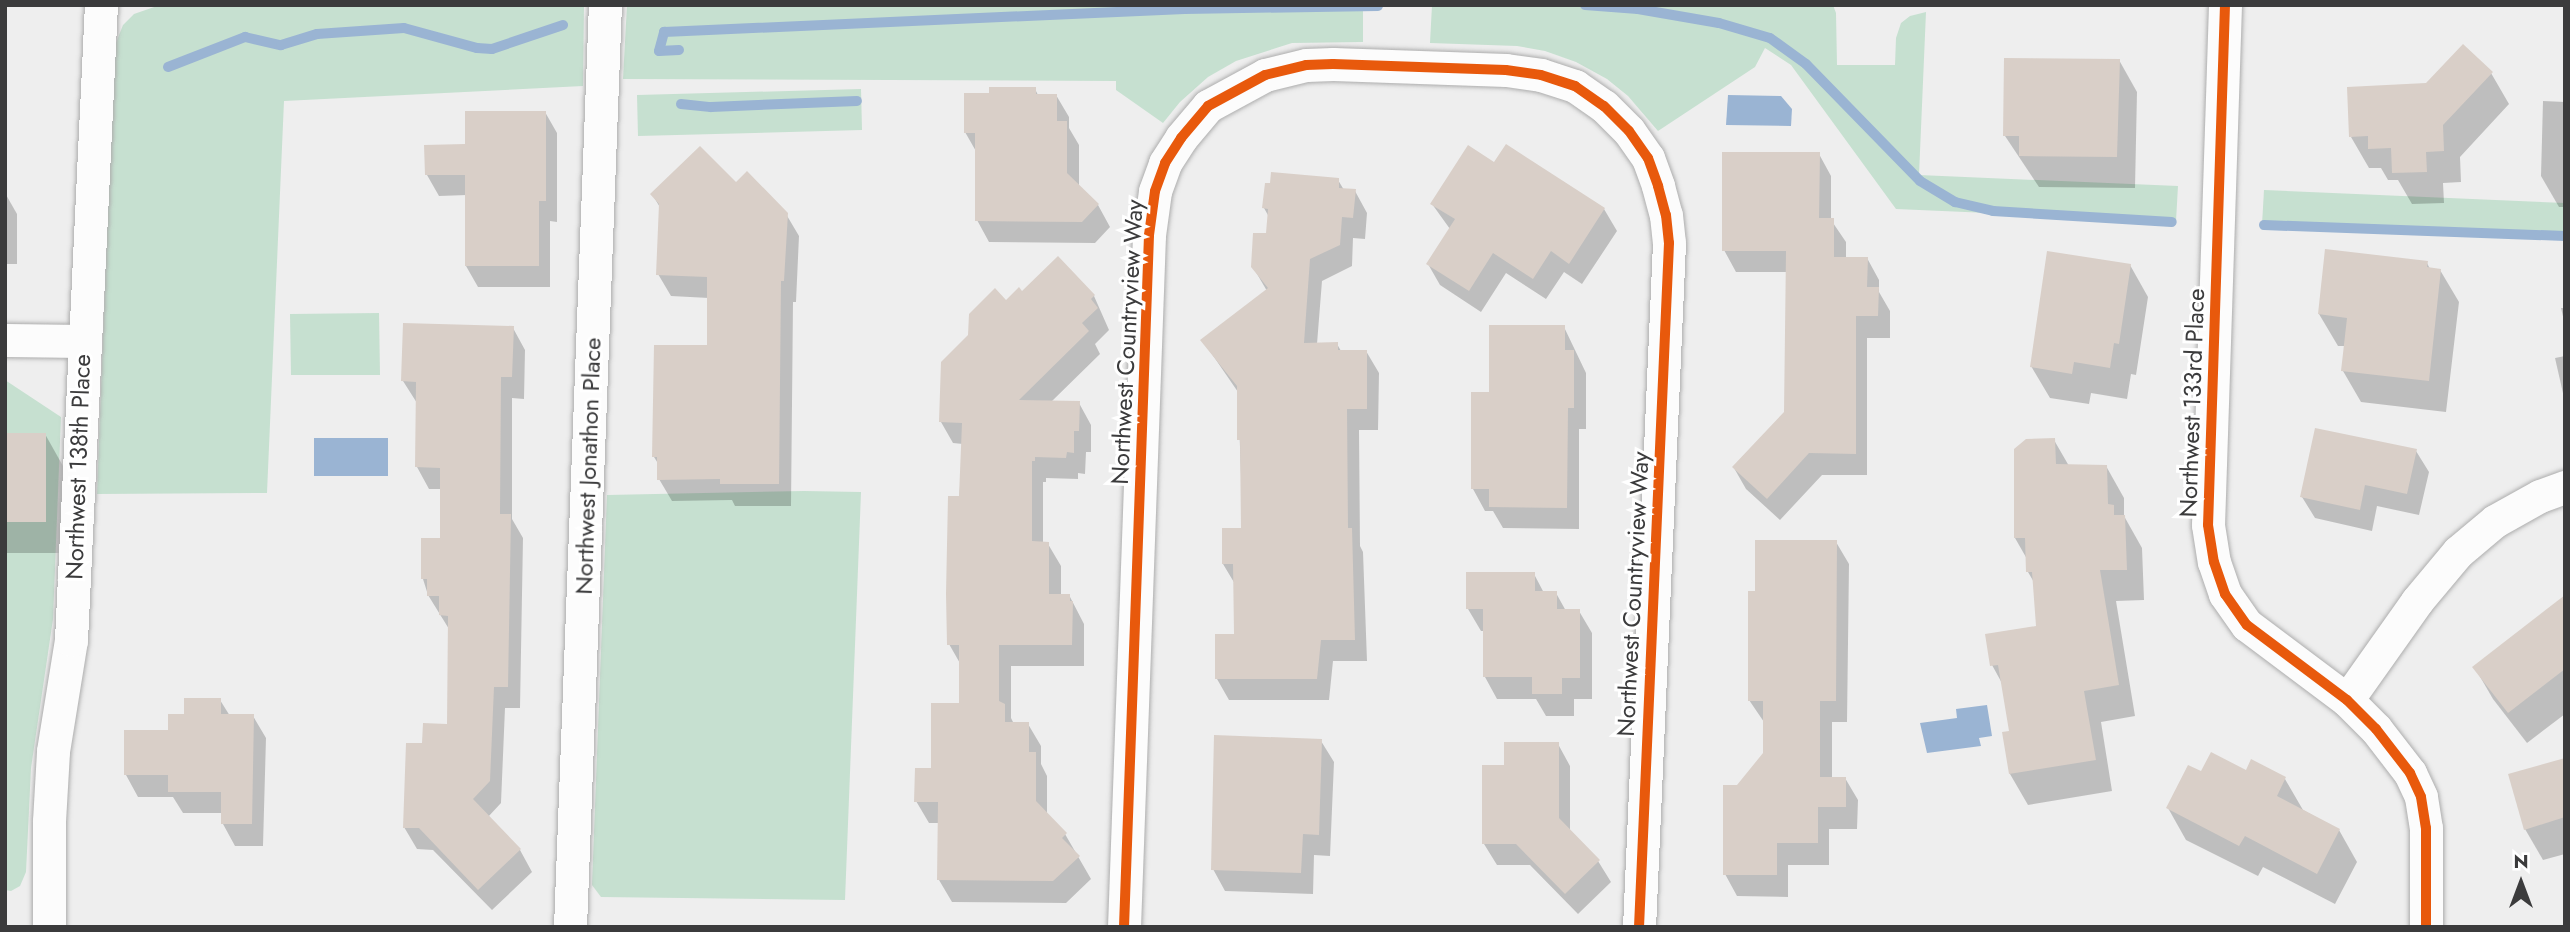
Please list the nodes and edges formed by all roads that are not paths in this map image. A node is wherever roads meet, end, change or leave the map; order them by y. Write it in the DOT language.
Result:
graph roads {
  1 [pos="101,5"];
  2 [pos="606,5"];
  3 [pos="2225,5"];
  4 [pos="5,340"];
  5 [pos="84,341"];
  6 [pos="2565,487"];
  7 [pos="2347,700"];
  8 [pos="49,927"];
  9 [pos="570,927"];
  10 [pos="1124,927"];
  11 [pos="1639,927"];
  12 [pos="2426,927"];
  1 -- 5 [label="street, Northwest 138th Place"];
  2 -- 9 [label="street, Northwest Jonathon Place"];
  3 -- 7 [label="street, Northwest 133rd Place"];
  4 -- 5 [label="street"];
  5 -- 8 [label="street, Northwest 138th Place"];
  6 -- 7 [label="street"];
  7 -- 12 [label="street, Northwest 133rd Place"];
  10 -- 11 [label="street, Northwest Countryview Way"];
}
